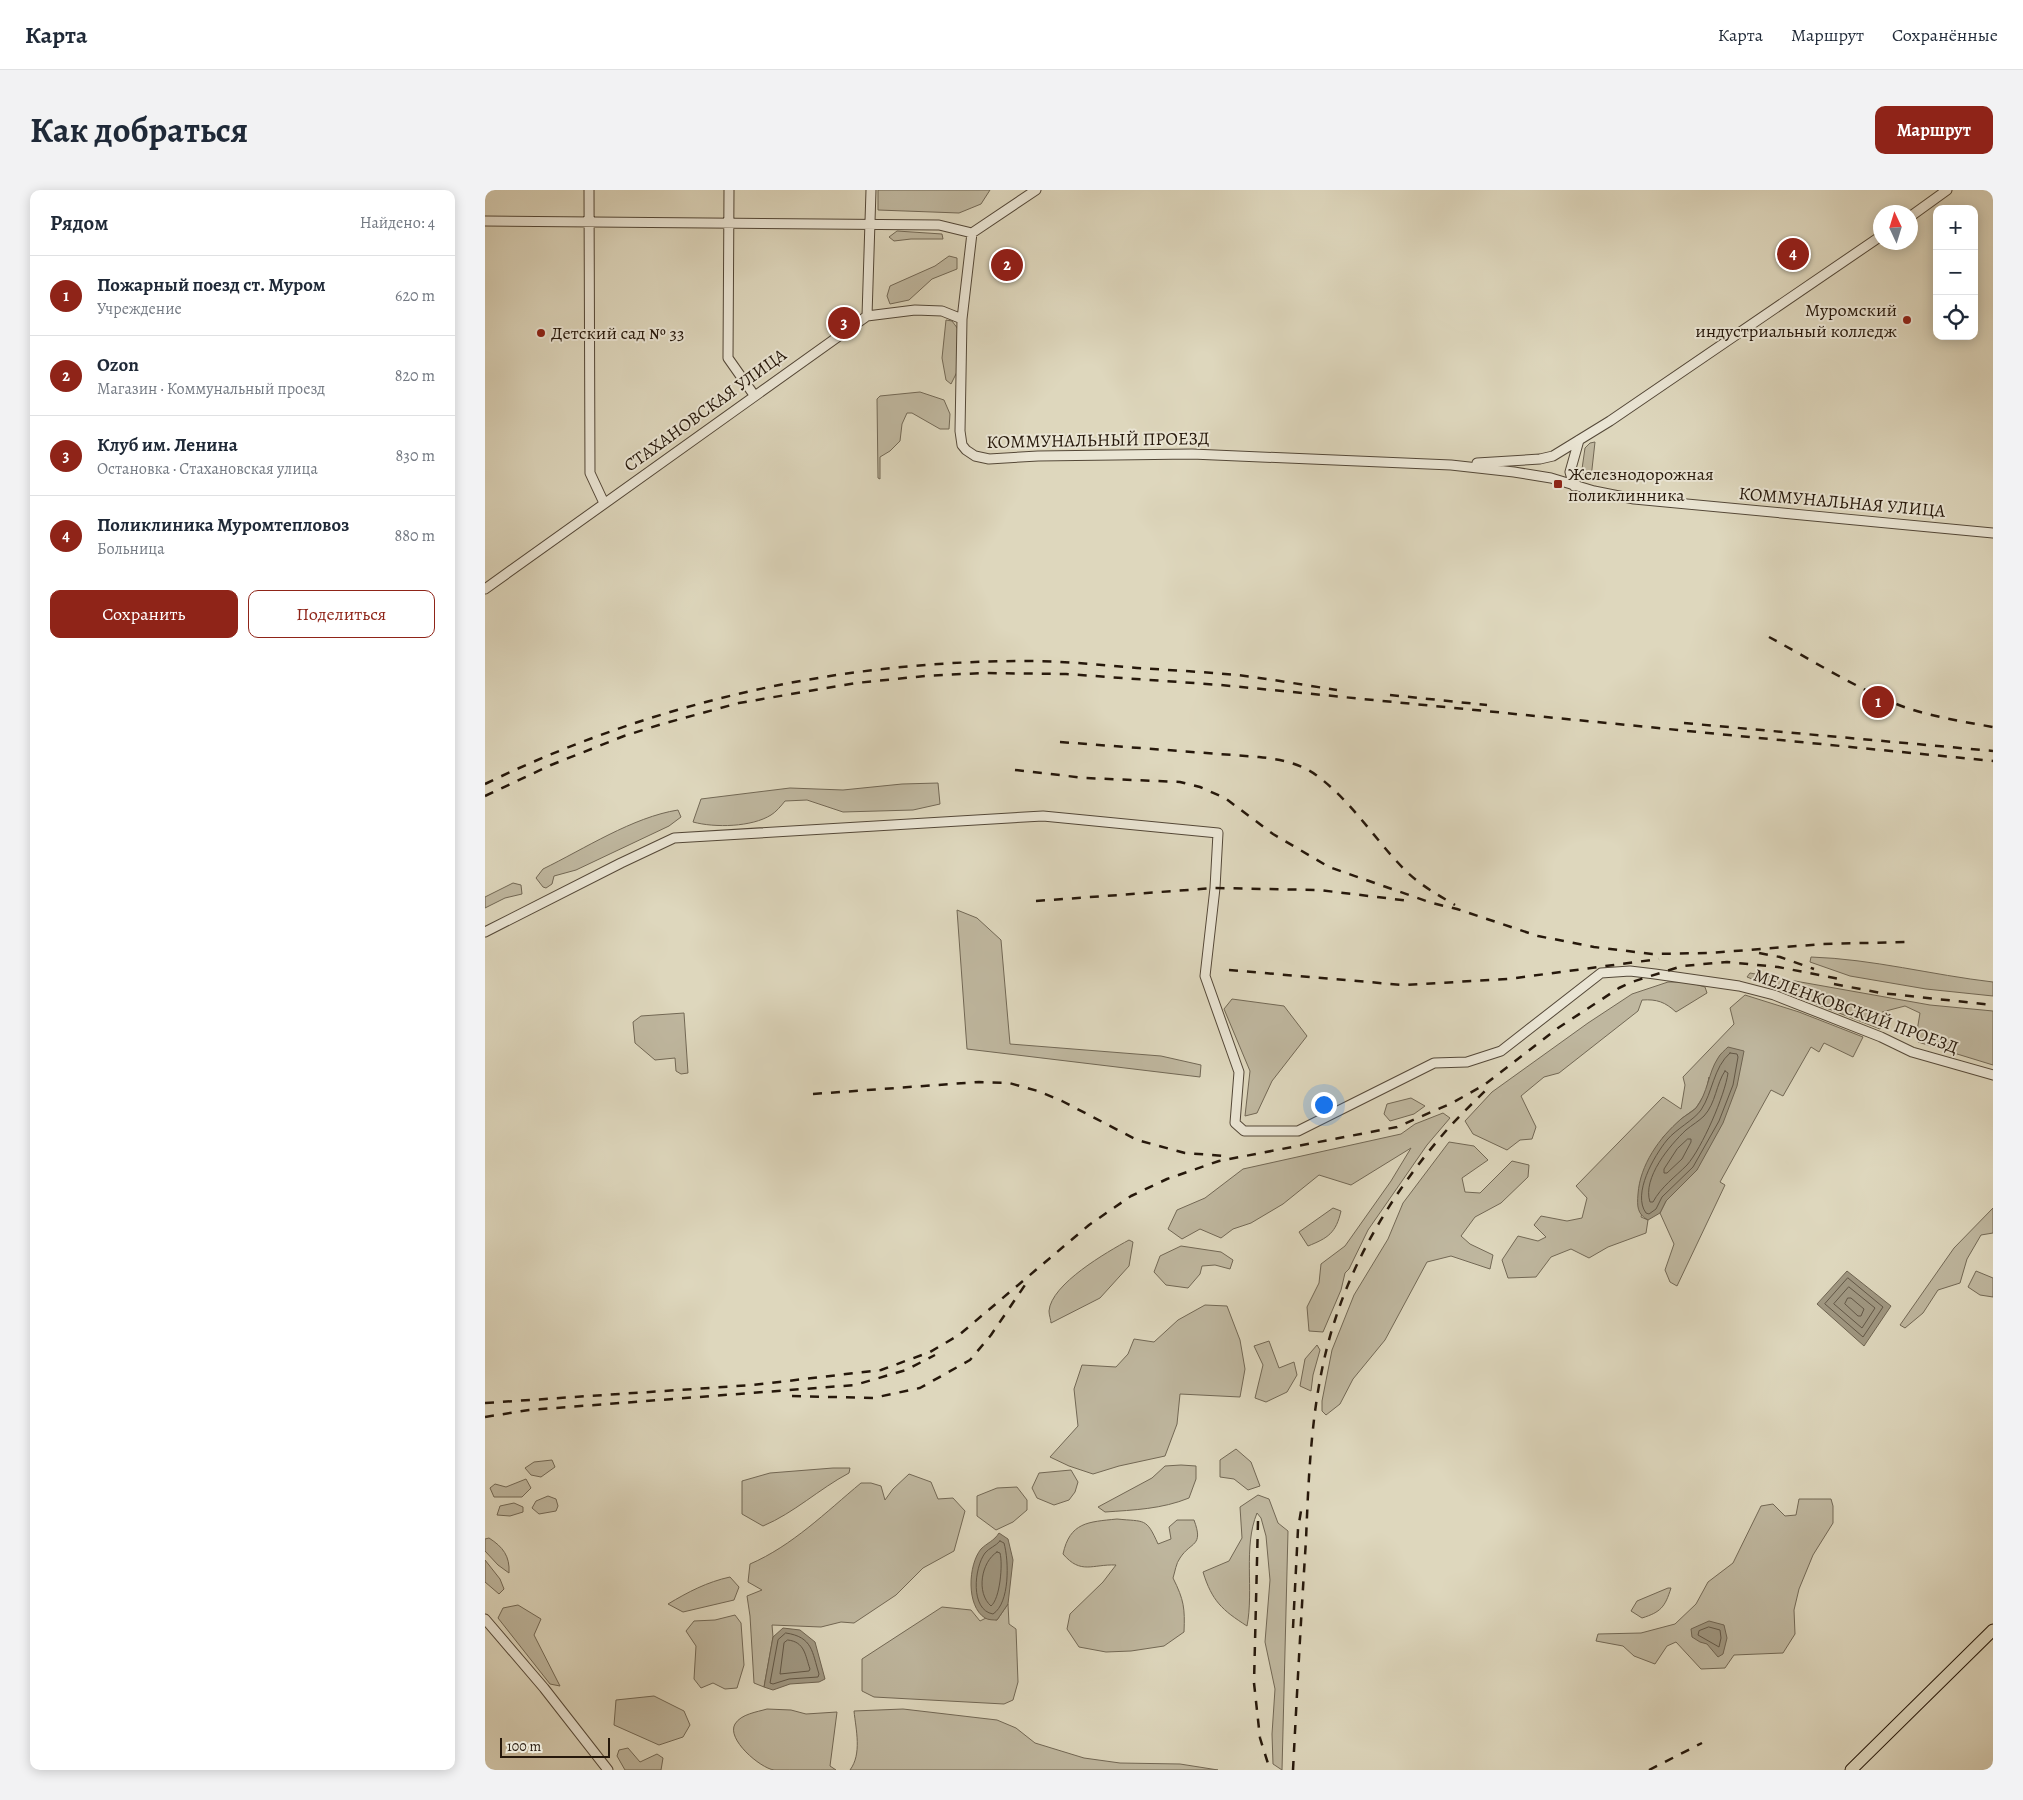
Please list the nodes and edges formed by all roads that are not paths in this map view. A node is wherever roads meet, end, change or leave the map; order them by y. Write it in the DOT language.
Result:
graph roads {
  1 [pos="589,190"];
  2 [pos="729,190"];
  3 [pos="871,190"];
  4 [pos="1036,190"];
  5 [pos="1947,190"];
  6 [pos="1918,211"];
  7 [pos="485,221"];
  8 [pos="590,222"];
  9 [pos="730,223"];
  10 [pos="871,224"];
  11 [pos="972,233"];
  12 [pos="1873,242"];
  13 [pos="867,316"];
  14 [pos="962,319"];
  15 [pos="754,395"];
  16 [pos="1579,439"];
  17 [pos="1451,465"];
  18 [pos="1574,486"];
  19 [pos="604,503"];
  20 [pos="1993,533"];
  21 [pos="485,589"];
  22 [pos="485,932"];
  23 [pos="1993,1075"];
  24 [pos="485,1619"];
  25 [pos="1993,1630"];
  26 [pos="608,1770"];
  27 [pos="1851,1770"];
  1 -- 8 [label="street"];
  2 -- 9 [label="street"];
  3 -- 10 [label="street"];
  4 -- 11 [label="street"];
  5 -- 6 [label="street"];
  7 -- 8 [label="street"];
  8 -- 9 [label="street"];
  8 -- 19 [label="street"];
  9 -- 10 [label="street"];
  9 -- 15 [label="street"];
  10 -- 11 [label="street"];
  10 -- 13 [label="street"];
  11 -- 14 [label="street, КОММУНАЛЬНЫЙ ПРОЕЗД"];
  12 -- 16 [label="street"];
  13 -- 14 [label="street, СТАХАНОВСКАЯ УЛИЦА"];
  13 -- 15 [label="street, СТАХАНОВСКАЯ УЛИЦА"];
  14 -- 17 [label="street, КОММУНАЛЬНЫЙ ПРОЕЗД"];
  15 -- 19 [label="street, СТАХАНОВСКАЯ УЛИЦА"];
  16 -- 17 [label="street"];
  16 -- 18 [label="street"];
  17 -- 18 [label="street, КОММУНАЛЬНАЯ УЛИЦА"];
  18 -- 20 [label="street, КОММУНАЛЬНАЯ УЛИЦА"];
  19 -- 21 [label="street, СТАХАНОВСКАЯ УЛИЦА"];
  22 -- 23 [label="street, МЕЛЕНКОВСКИЙ ПРОЕЗД"];
  24 -- 26 [label="street"];
  25 -- 27 [label="main road"];
}
